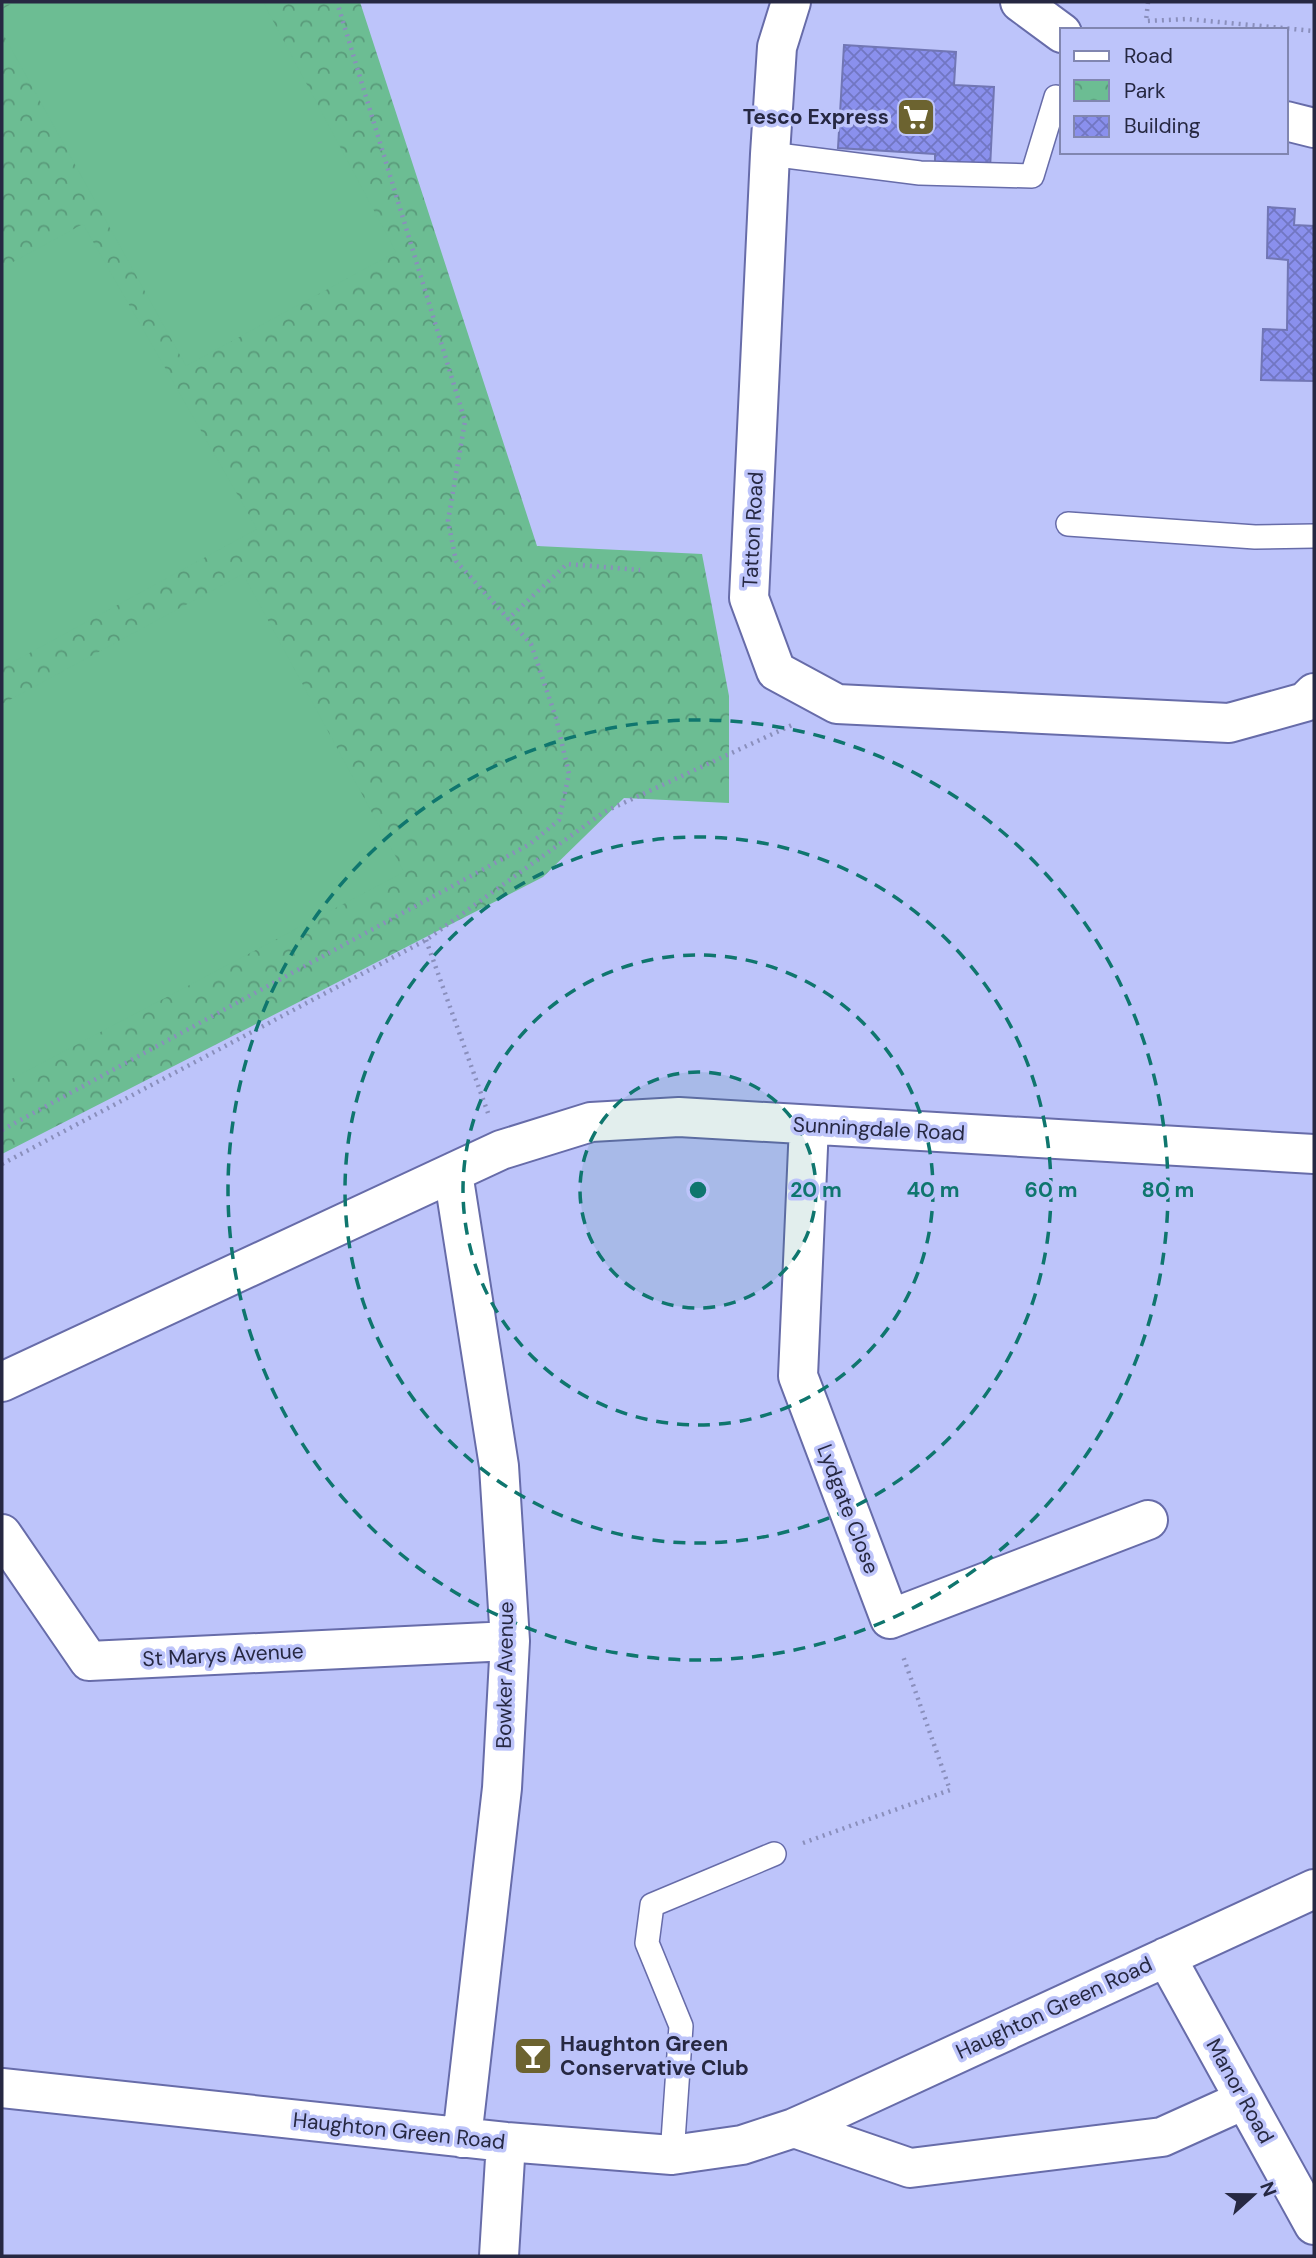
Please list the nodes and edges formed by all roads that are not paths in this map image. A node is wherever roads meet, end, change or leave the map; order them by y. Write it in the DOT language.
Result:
graph roads {
  1 [pos="791,2"];
  2 [pos="1020,2"];
  3 [pos="1060,32"];
  4 [pos="1056,97"];
  5 [pos="1288,122"];
  6 [pos="1314,128"];
  7 [pos="770,154"];
  8 [pos="1068,524"];
  9 [pos="1314,536"];
  10 [pos="1314,693"];
  11 [pos="809,1125"];
  12 [pos="1314,1154"];
  13 [pos="453,1173"];
  14 [pos="2,1382"];
  15 [pos="1148,1520"];
  16 [pos="2,1534"];
  17 [pos="510,1641"];
  18 [pos="774,1854"];
  19 [pos="1314,1889"];
  20 [pos="1166,1957"];
  21 [pos="2,2088"];
  22 [pos="1244,2099"];
  23 [pos="794,2128"];
  24 [pos="462,2138"];
  25 [pos="506,2143"];
  26 [pos="671,2155"];
  27 [pos="1314,2225"];
  28 [pos="499,2256"];
  1 -- 7 [label="street, Tatton Road"];
  2 -- 3 [label="street"];
  4 -- 7 [label="lane"];
  5 -- 6 [label="street"];
  7 -- 10 [label="street, Tatton Road"];
  8 -- 9 [label="lane"];
  11 -- 12 [label="street, Sunningdale Road"];
  11 -- 13 [label="street, Sunningdale Road"];
  11 -- 15 [label="street, Lydgate Close"];
  13 -- 14 [label="street"];
  13 -- 17 [label="street, Bowker Avenue"];
  16 -- 17 [label="street, St Marys Avenue"];
  17 -- 24 [label="street, Bowker Avenue"];
  18 -- 26 [label="lane"];
  19 -- 20 [label="street, Haughton Green Road"];
  20 -- 22 [label="street, Manor Road"];
  20 -- 23 [label="street, Haughton Green Road"];
  21 -- 24 [label="street, Haughton Green Road"];
  22 -- 23 [label="street"];
  22 -- 27 [label="street, Manor Road"];
  23 -- 26 [label="street, Haughton Green Road"];
  24 -- 25 [label="street, Haughton Green Road"];
  25 -- 26 [label="street, Haughton Green Road"];
  25 -- 28 [label="street"];
}
